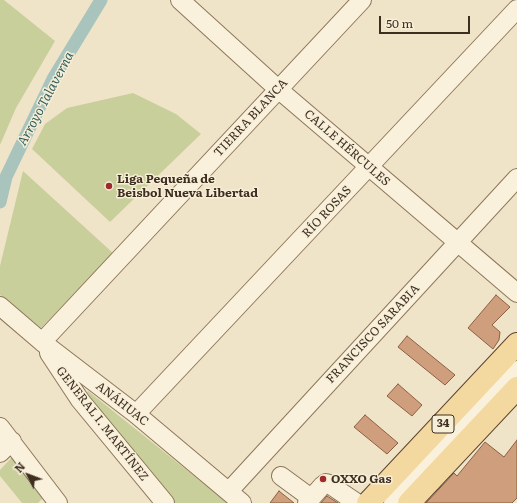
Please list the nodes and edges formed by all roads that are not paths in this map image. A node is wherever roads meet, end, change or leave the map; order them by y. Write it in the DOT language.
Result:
graph roads {
  1 [pos="180,0"];
  2 [pos="362,0"];
  3 [pos="200,6"];
  4 [pos="517,9"];
  5 [pos="278,89"];
  6 [pos="369,167"];
  7 [pos="517,178"];
  8 [pos="457,242"];
  9 [pos="517,293"];
  10 [pos="0,306"];
  11 [pos="42,342"];
  12 [pos="517,344"];
  13 [pos="517,356"];
  14 [pos="517,370"];
  15 [pos="517,388"];
  16 [pos="136,414"];
  17 [pos="0,427"];
  18 [pos="6,447"];
  19 [pos="281,476"];
  20 [pos="229,491"];
  21 [pos="309,501"];
  22 [pos="58,503"];
  23 [pos="164,503"];
  24 [pos="242,503"];
  25 [pos="357,503"];
  26 [pos="368,503"];
  27 [pos="381,503"];
  28 [pos="393,503"];
  29 [pos="409,503"];
  1 -- 3 [label="street, CALLE HÉRCULES"];
  2 -- 5 [label="street, TIERRA BLANCA"];
  3 -- 5 [label="street, CALLE HÉRCULES"];
  4 -- 6 [label="street, RÍO ROSAS"];
  5 -- 6 [label="street, CALLE HÉRCULES"];
  5 -- 11 [label="street, TIERRA BLANCA"];
  6 -- 8 [label="street, CALLE HÉRCULES"];
  6 -- 16 [label="street, RÍO ROSAS"];
  7 -- 8 [label="street, FRANCISCO SARABIA"];
  8 -- 9 [label="street, CALLE HÉRCULES"];
  8 -- 20 [label="street, FRANCISCO SARABIA"];
  10 -- 11 [label="street, ANÁHUAC"];
  11 -- 16 [label="street, ANÁHUAC"];
  11 -- 23 [label="street, GENERAL I. MARTÍNEZ"];
  12 -- 26 [label="main road, 34"];
  13 -- 27 [label="street"];
  14 -- 28 [label="street"];
  15 -- 29 [label="main road, 34"];
  16 -- 20 [label="street, ANÁHUAC"];
  17 -- 18 [label="street"];
  18 -- 22 [label="street"];
  19 -- 21 [label="street"];
  20 -- 24 [label="street, ANÁHUAC"];
  21 -- 25 [label="street"];
}
